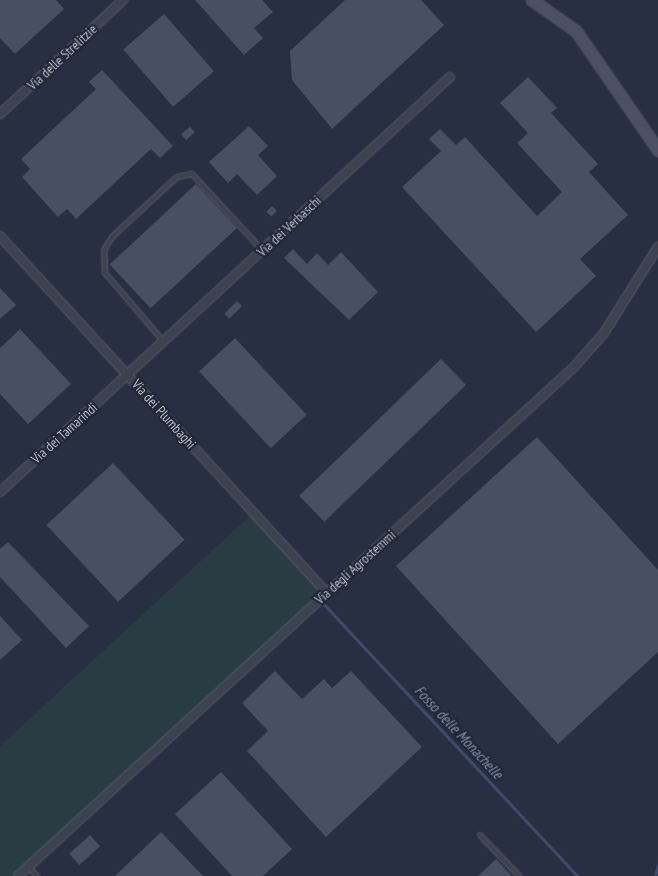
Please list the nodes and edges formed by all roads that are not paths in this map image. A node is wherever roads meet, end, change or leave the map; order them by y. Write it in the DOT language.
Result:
graph roads {
  1 [pos="123,0"];
  2 [pos="532,0"];
  3 [pos="450,77"];
  4 [pos="0,114"];
  5 [pos="642,126"];
  6 [pos="658,150"];
  7 [pos="658,157"];
  8 [pos="0,236"];
  9 [pos="658,247"];
  10 [pos="263,251"];
  11 [pos="164,342"];
  12 [pos="128,375"];
  13 [pos="0,492"];
  14 [pos="327,593"];
  15 [pos="480,835"];
  16 [pos="28,867"];
  17 [pos="18,876"];
  18 [pos="37,876"];
  19 [pos="519,876"];
  1 -- 4 [label="street, Via delle Strelitzie"];
  2 -- 5 [label="main road"];
  3 -- 10 [label="street, Via dei Verbaschi"];
  5 -- 6 [label="main road"];
  5 -- 7 [label="street"];
  8 -- 12 [label="street, Via dei Plumbaghi"];
  9 -- 14 [label="street, Via degli Agrostemmi"];
  10 -- 11 [label="street, Via dei Verbaschi"];
  10 -- 11 [label="lane"];
  11 -- 12 [label="street, Via dei Verbaschi"];
  12 -- 13 [label="street, Via dei Tamarindi"];
  12 -- 14 [label="street, Via dei Plumbaghi"];
  14 -- 16 [label="street, Via degli Agrostemmi"];
  15 -- 19 [label="lane"];
  16 -- 17 [label="street, Via degli Agrostemmi"];
  16 -- 18 [label="lane"];
}
